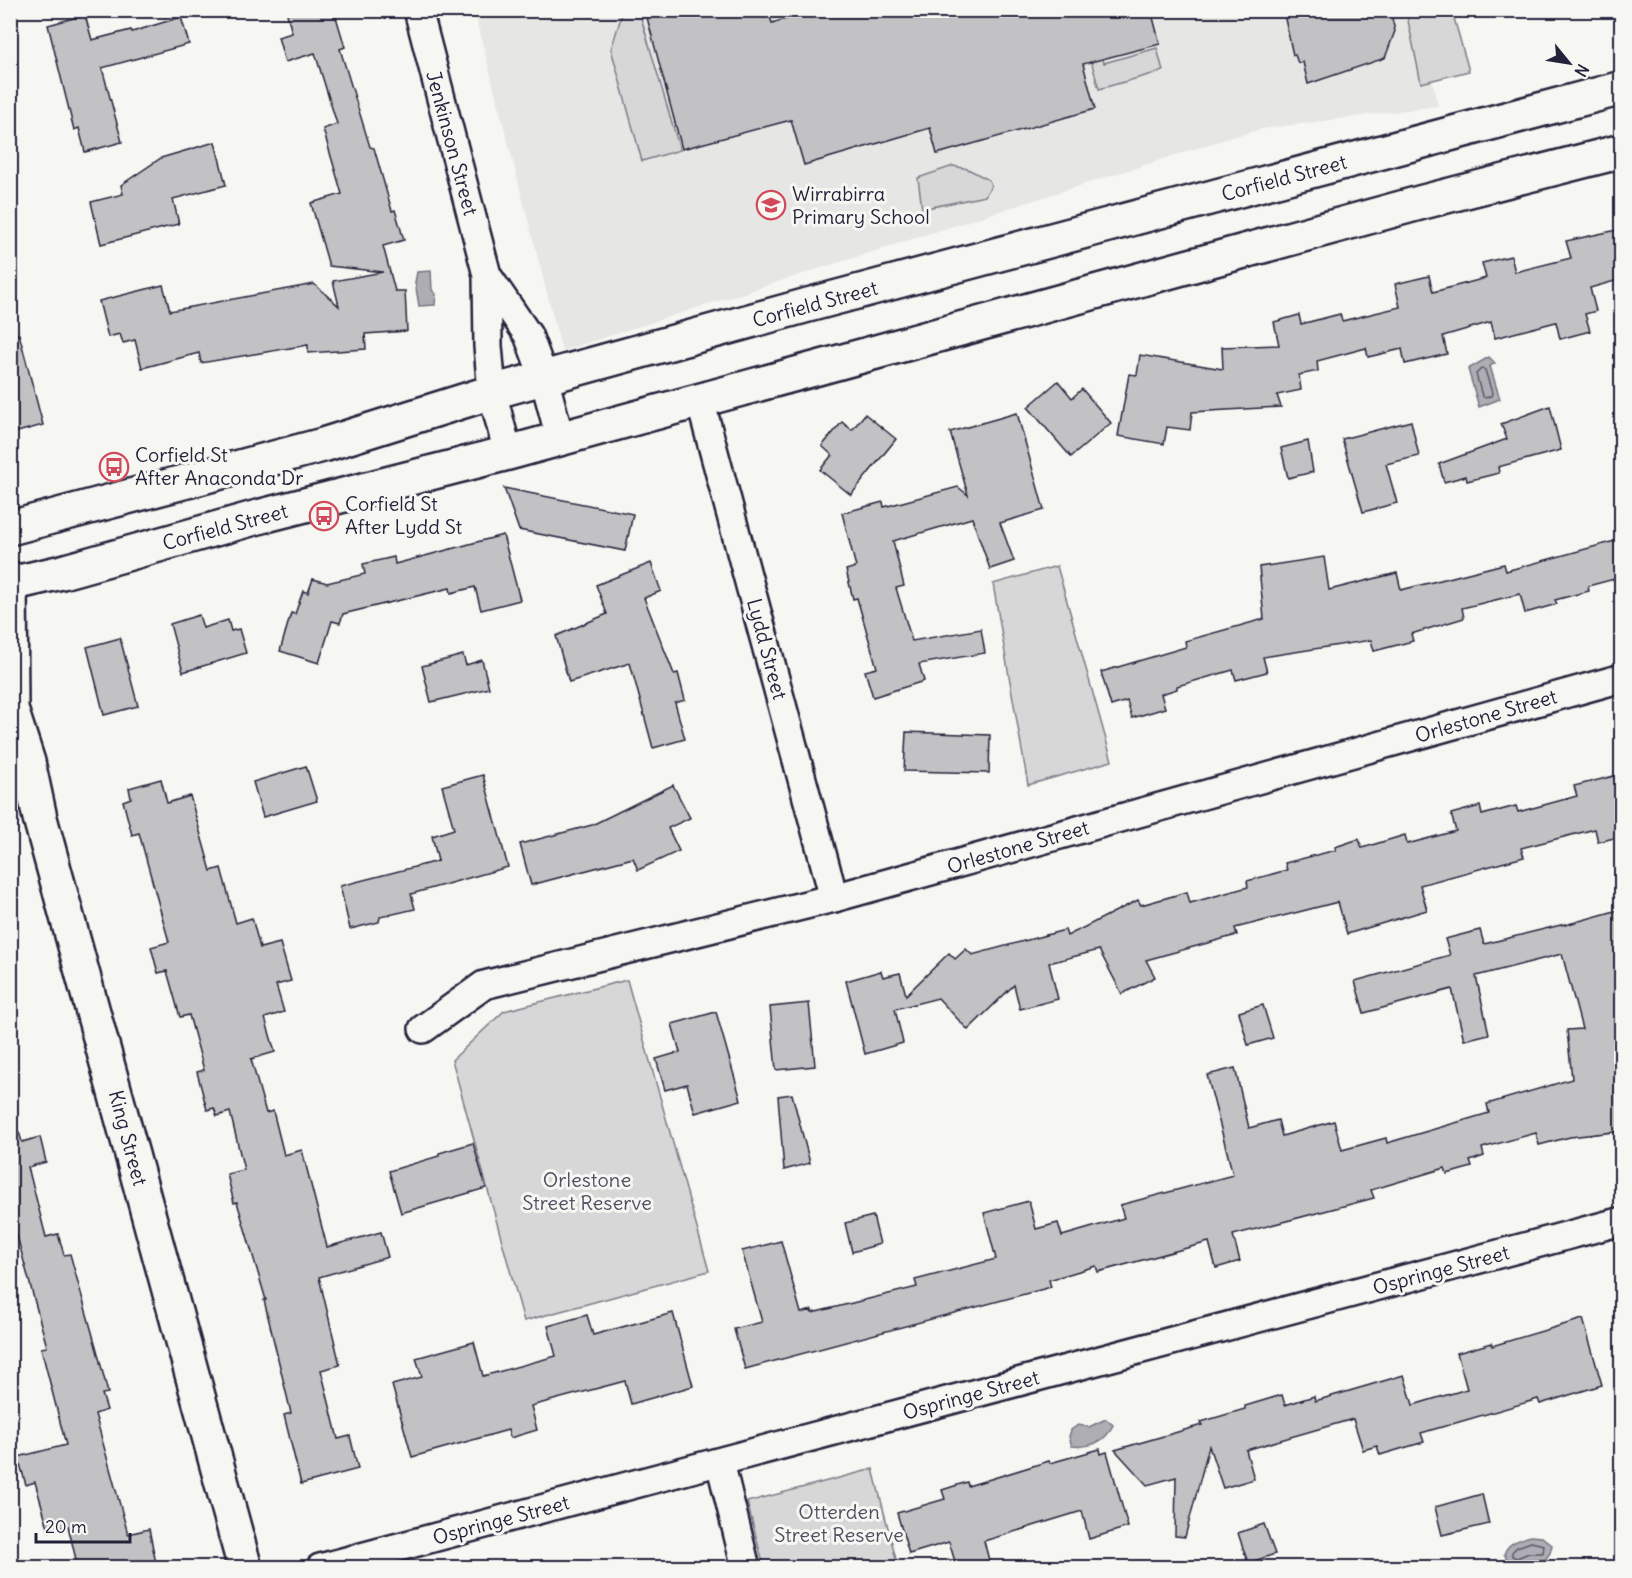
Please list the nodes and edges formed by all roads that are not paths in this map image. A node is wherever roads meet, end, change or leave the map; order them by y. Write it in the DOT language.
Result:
graph roads {
  1 [pos="418,10"];
  2 [pos="1622,88"];
  3 [pos="1622,151"];
  4 [pos="487,275"];
  5 [pos="544,378"];
  6 [pos="492,392"];
  7 [pos="700,400"];
  8 [pos="560,438"];
  9 [pos="508,453"];
  10 [pos="10,528"];
  11 [pos="11,582"];
  12 [pos="1622,678"];
  13 [pos="11,707"];
  14 [pos="834,898"];
  15 [pos="423,1029"];
  16 [pos="1622,1221"];
  17 [pos="720,1462"];
  18 [pos="245,1568"];
  19 [pos="320,1568"];
  20 [pos="746,1568"];
  1 -- 4 [label="street, Jenkinson Street"];
  2 -- 5 [label="main road, Corfield Street"];
  3 -- 7 [label="main road, Corfield Street"];
  4 -- 5 [label="street, Jenkinson Street"];
  4 -- 6 [label="street, Jenkinson Street"];
  5 -- 6 [label="main road, Corfield Street"];
  5 -- 8 [label="street, Jenkinson Street"];
  6 -- 9 [label="street, Jenkinson Street"];
  6 -- 10 [label="main road, Corfield Street"];
  7 -- 8 [label="main road, Corfield Street"];
  7 -- 14 [label="street, Lydd Street"];
  8 -- 9 [label="main road, Corfield Street"];
  9 -- 11 [label="main road, Corfield Street"];
  11 -- 13 [label="main road, King Street"];
  12 -- 14 [label="street, Orlestone Street"];
  13 -- 18 [label="main road, King Street"];
  14 -- 15 [label="street, Orlestone Street"];
  16 -- 17 [label="street, Ospringe Street"];
  17 -- 19 [label="street, Ospringe Street"];
  17 -- 20 [label="street"];
}
